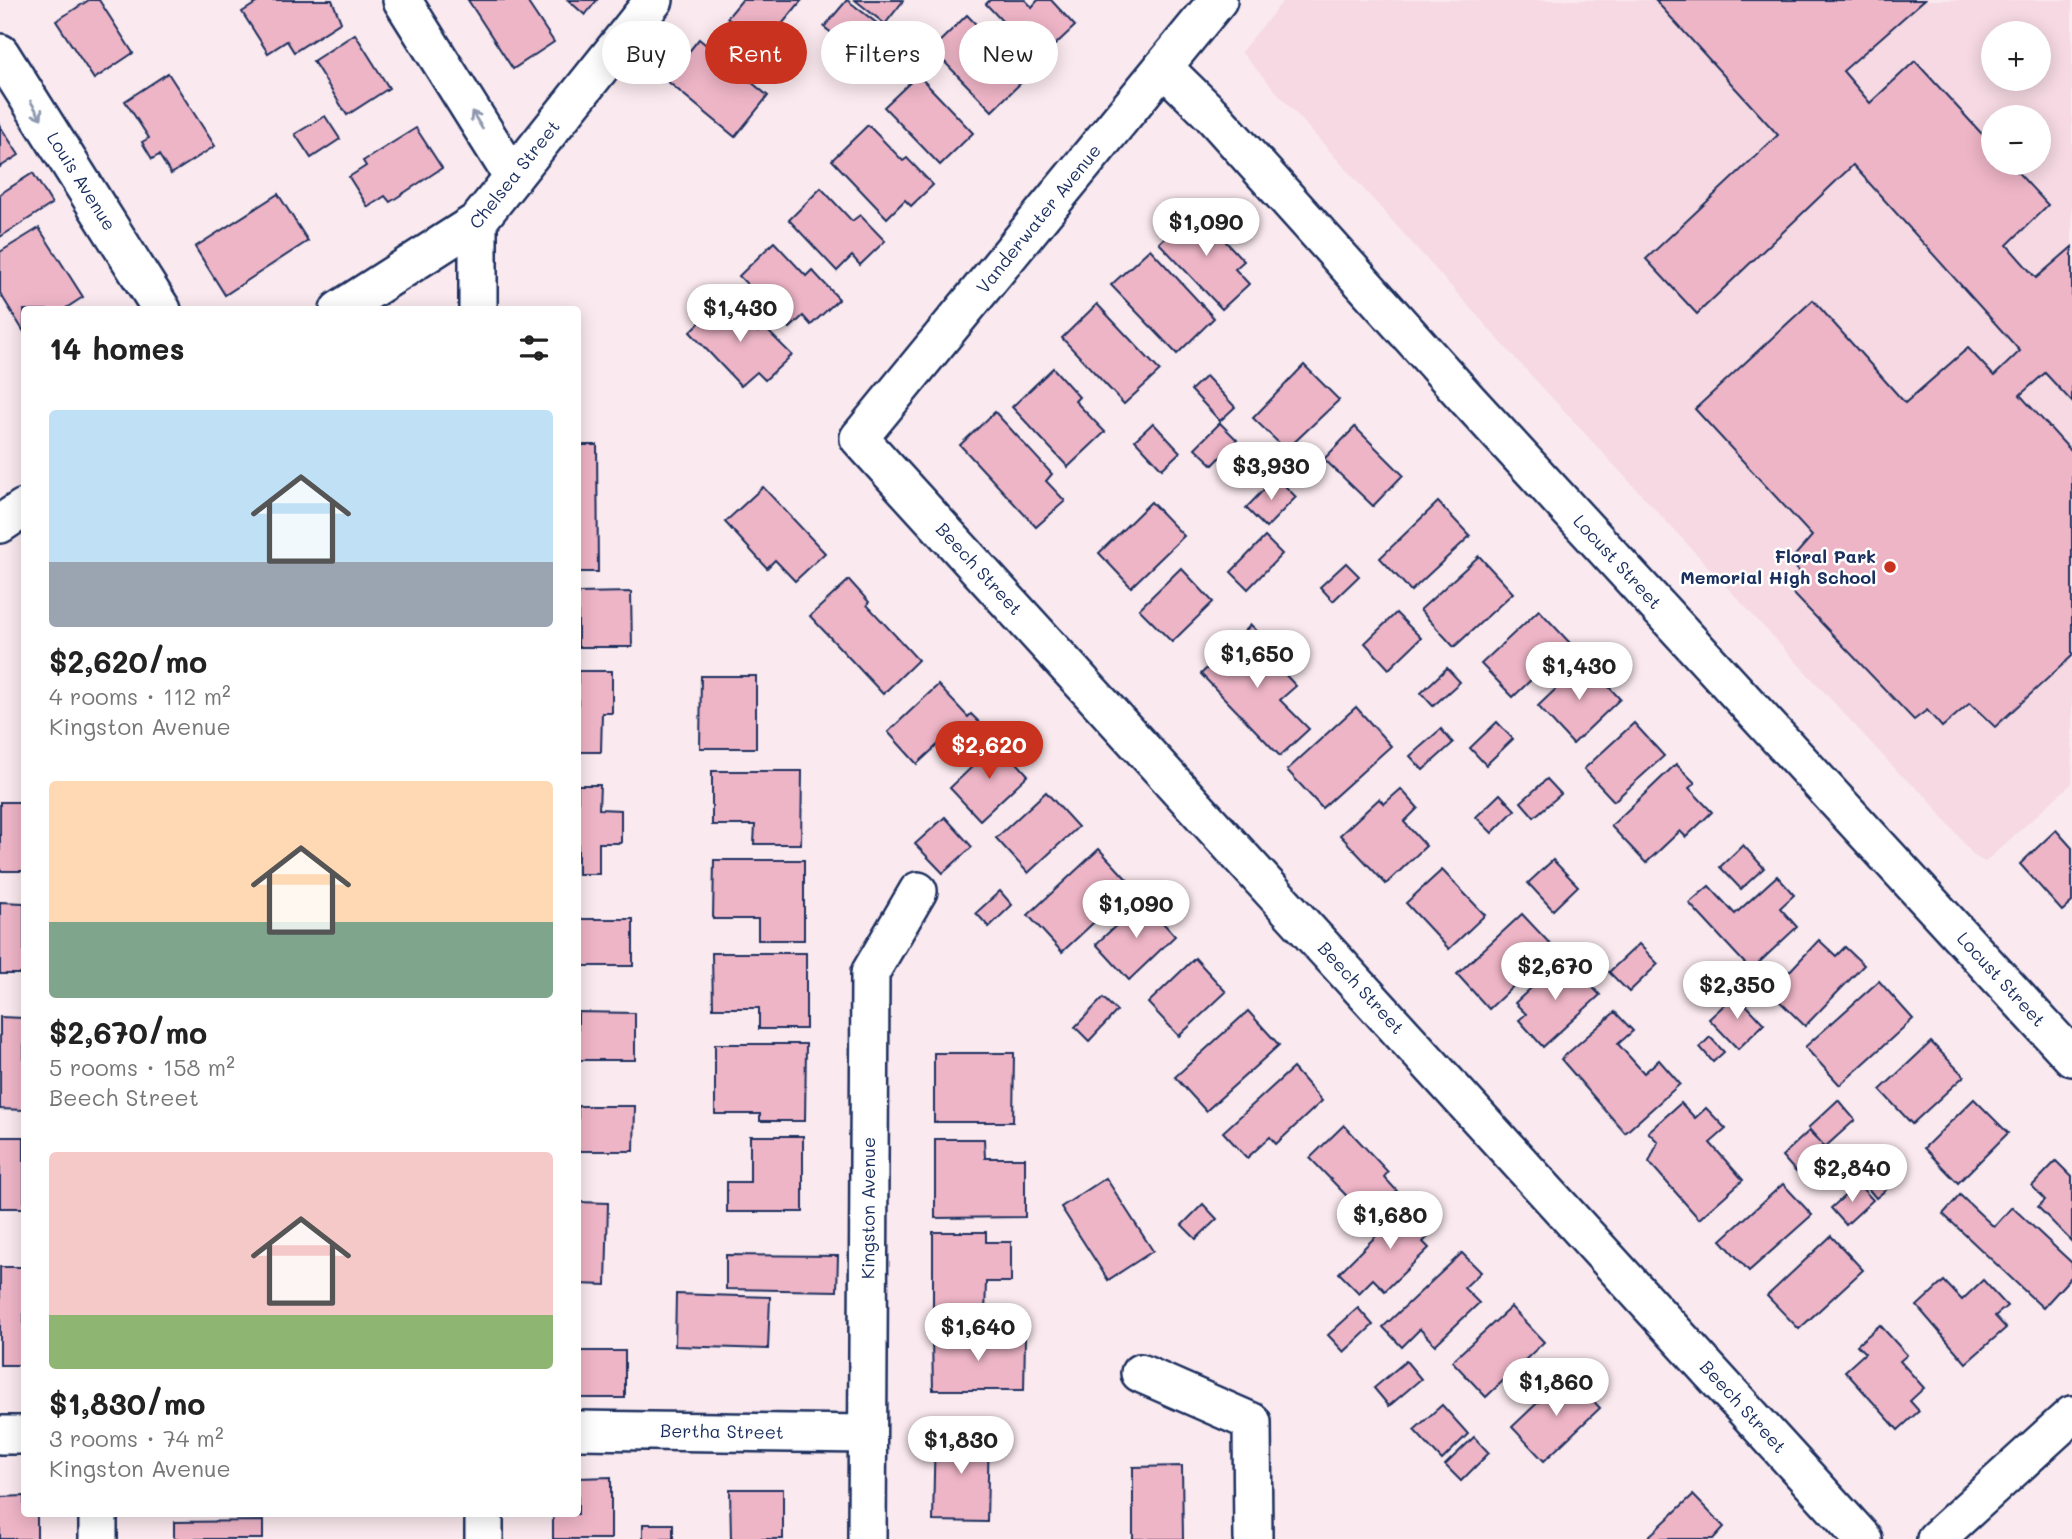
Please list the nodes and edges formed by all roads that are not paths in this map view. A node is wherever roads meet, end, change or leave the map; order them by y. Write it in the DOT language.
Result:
graph roads {
  1 [pos="402,0"];
  2 [pos="654,0"];
  3 [pos="1218,0"];
  4 [pos="0,52"];
  5 [pos="1163,67"];
  6 [pos="513,177"];
  7 [pos="478,221"];
  8 [pos="159,306"];
  9 [pos="345,306"];
  10 [pos="478,306"];
  11 [pos="859,438"];
  12 [pos="21,510"];
  13 [pos="0,524"];
  14 [pos="918,891"];
  15 [pos="2072,1057"];
  16 [pos="1140,1373"];
  17 [pos="2072,1415"];
  18 [pos="581,1430"];
  19 [pos="21,1434"];
  20 [pos="867,1434"];
  21 [pos="0,1435"];
  22 [pos="98,1517"];
  23 [pos="484,1517"];
  24 [pos="98,1539"];
  25 [pos="484,1539"];
  26 [pos="867,1539"];
  27 [pos="1252,1539"];
  28 [pos="1863,1539"];
  29 [pos="1936,1539"];
  6 -- 1 [label="street, one-way"];
  2 -- 6 [label="street, Chelsea Street"];
  3 -- 5 [label="street, Vanderwater Avenue"];
  4 -- 8 [label="street, Louis Avenue, one-way"];
  5 -- 11 [label="street, Vanderwater Avenue"];
  5 -- 15 [label="street, Locust Street"];
  6 -- 7 [label="street, Chelsea Street"];
  7 -- 9 [label="street, Chelsea Street"];
  7 -- 10 [label="street"];
  11 -- 28 [label="street, Beech Street"];
  12 -- 13 [label="street"];
  14 -- 20 [label="street, Kingston Avenue"];
  16 -- 27 [label="street"];
  17 -- 29 [label="street"];
  18 -- 20 [label="street, Bertha Street"];
  19 -- 21 [label="street"];
  20 -- 26 [label="street, Kingston Avenue"];
  22 -- 24 [label="street"];
  23 -- 25 [label="street"];
}
